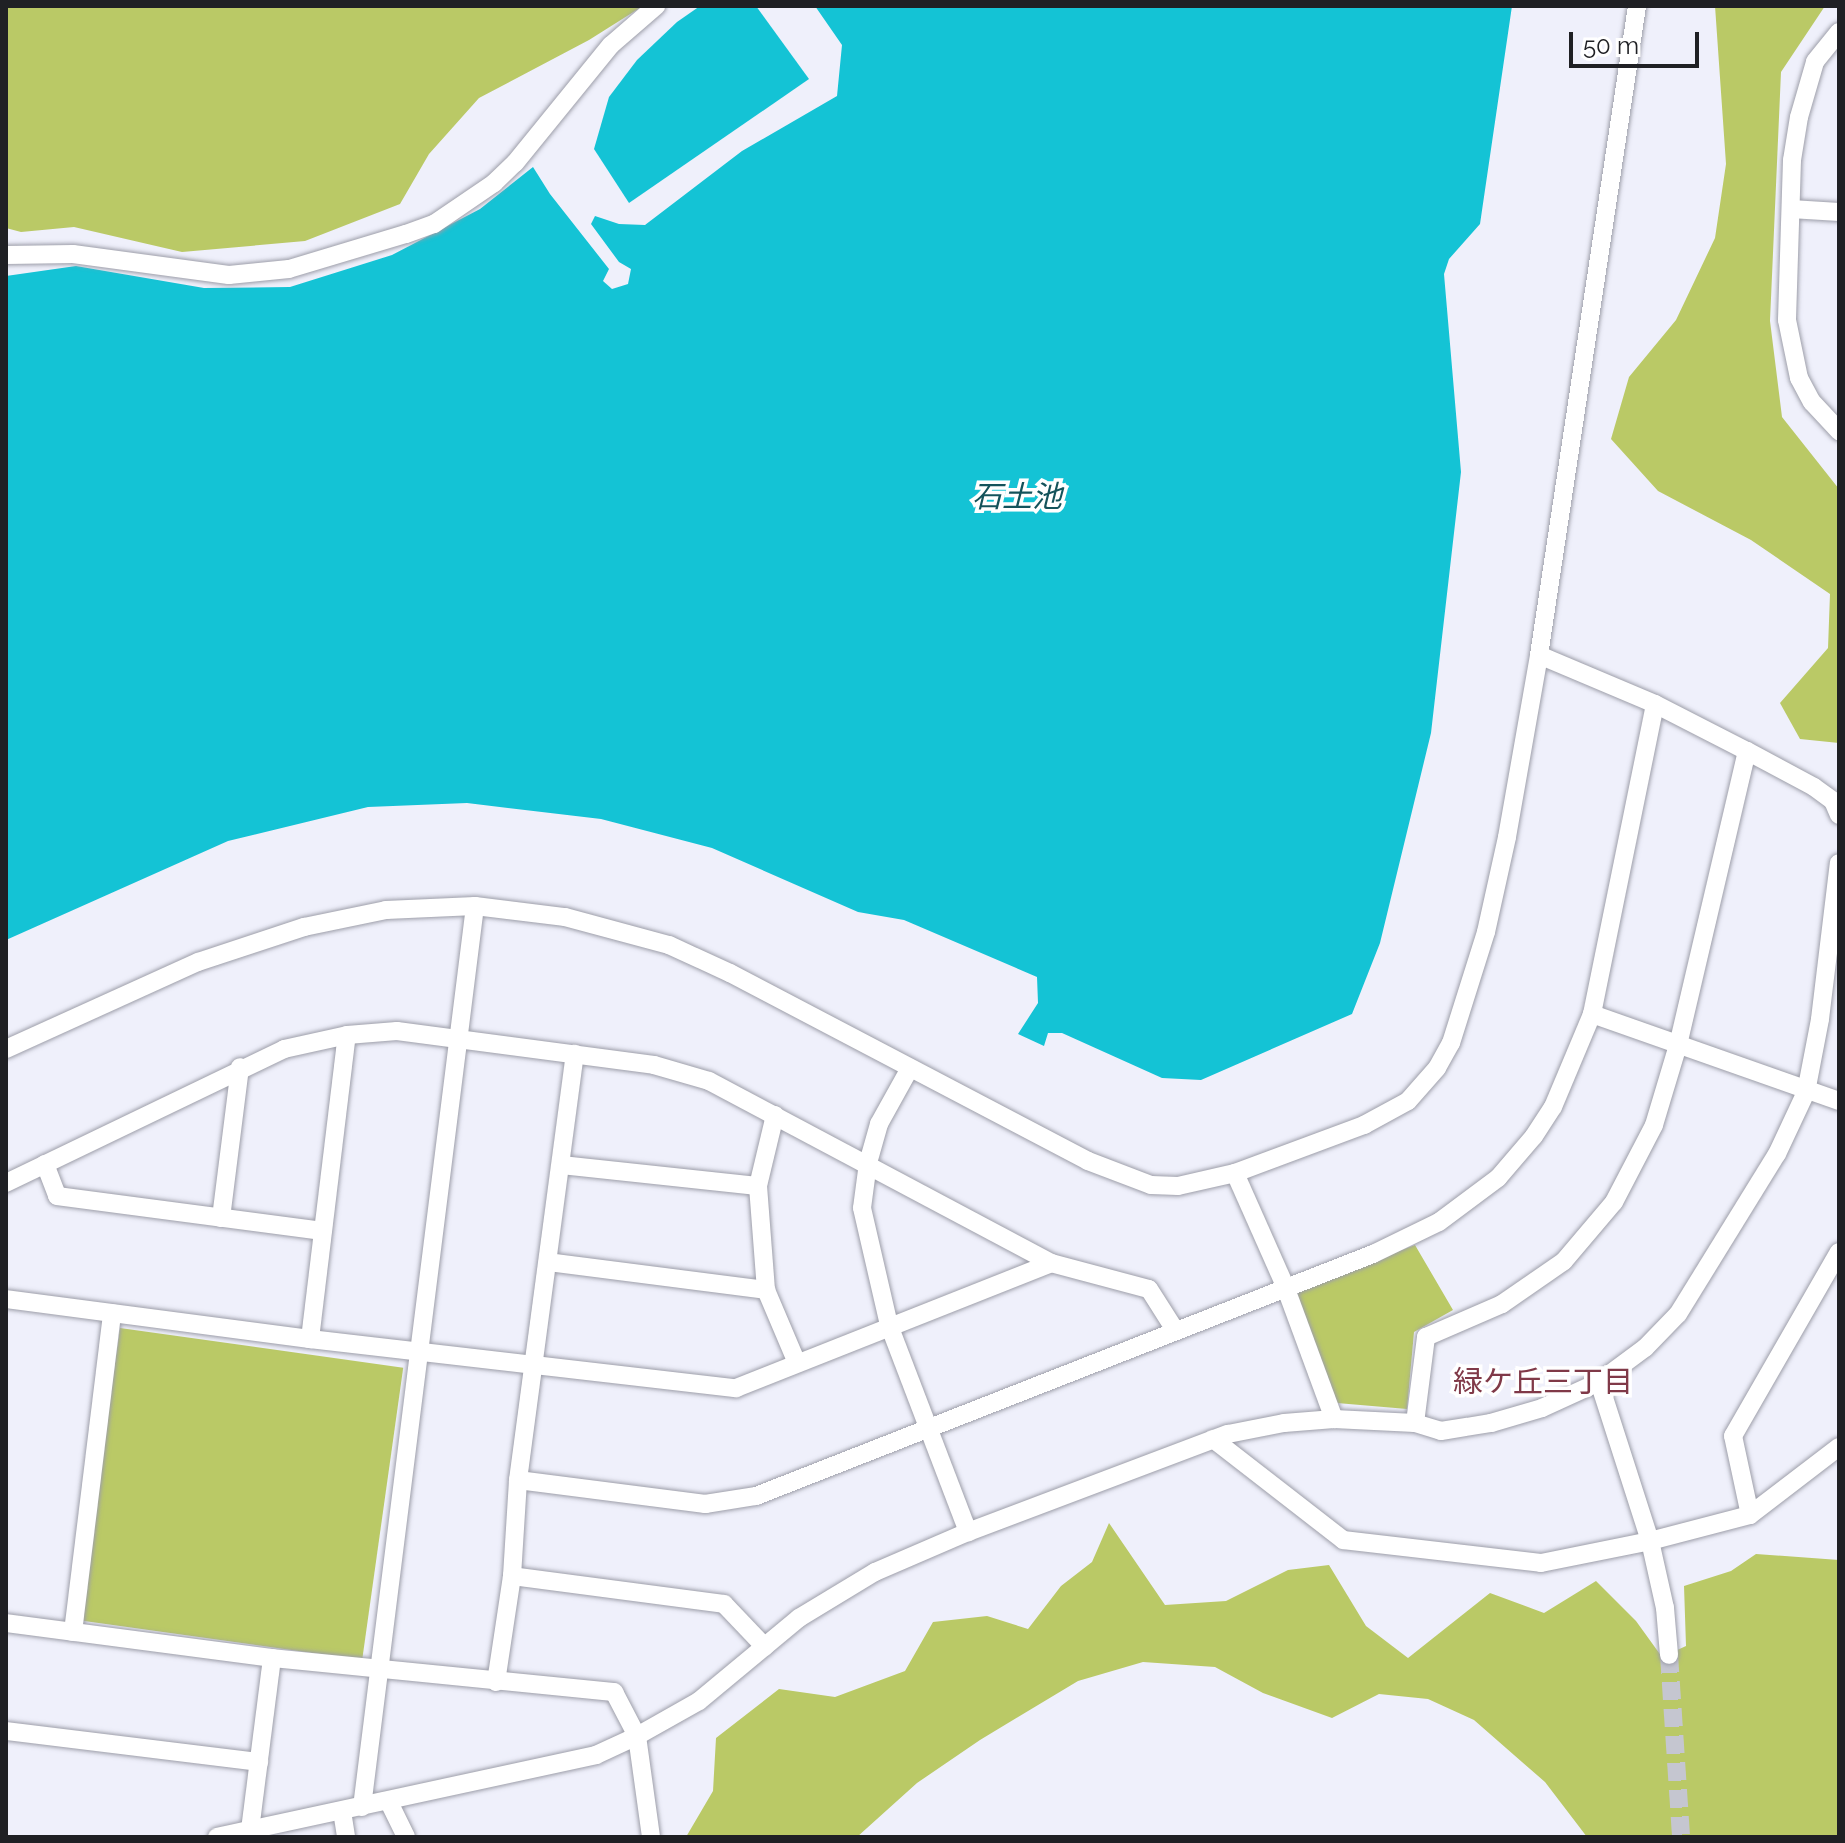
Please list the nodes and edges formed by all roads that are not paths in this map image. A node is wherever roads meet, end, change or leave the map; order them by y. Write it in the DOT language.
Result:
graph roads {
  1 [pos="656,6"];
  2 [pos="1637,6"];
  3 [pos="1839,32"];
  4 [pos="1791,209"];
  5 [pos="1839,212"];
  6 [pos="6,255"];
  7 [pos="1839,431"];
  8 [pos="1539,655"];
  9 [pos="1655,704"];
  10 [pos="1747,751"];
  11 [pos="1839,815"];
  12 [pos="1839,863"];
  13 [pos="475,906"];
  14 [pos="1592,1014"];
  15 [pos="347,1035"];
  16 [pos="461,1039"];
  17 [pos="1678,1045"];
  18 [pos="6,1049"];
  19 [pos="575,1054"];
  20 [pos="240,1067"];
  21 [pos="910,1068"];
  22 [pos="1806,1092"];
  23 [pos="1839,1101"];
  24 [pos="775,1115"];
  25 [pos="868,1163"];
  26 [pos="45,1164"];
  27 [pos="561,1165"];
  28 [pos="1235,1173"];
  29 [pos="6,1183"];
  30 [pos="758,1186"];
  31 [pos="221,1218"];
  32 [pos="323,1231"];
  33 [pos="1839,1252"];
  34 [pos="548,1262"];
  35 [pos="1051,1263"];
  36 [pos="1285,1286"];
  37 [pos="766,1290"];
  38 [pos="7,1303"];
  39 [pos="112,1313"];
  40 [pos="889,1325"];
  41 [pos="1175,1330"];
  42 [pos="310,1339"];
  43 [pos="419,1352"];
  44 [pos="797,1363"];
  45 [pos="535,1364"];
  46 [pos="1599,1382"];
  47 [pos="1334,1419"];
  48 [pos="1415,1423"];
  49 [pos="929,1425"];
  50 [pos="1213,1439"];
  51 [pos="1839,1447"];
  52 [pos="518,1480"];
  53 [pos="1750,1515"];
  54 [pos="968,1532"];
  55 [pos="1650,1541"];
  56 [pos="512,1576"];
  57 [pos="6,1623"];
  58 [pos="73,1632"];
  59 [pos="765,1647"];
  60 [pos="1669,1655"];
  61 [pos="272,1658"];
  62 [pos="379,1670"];
  63 [pos="496,1682"];
  64 [pos="6,1731"];
  65 [pos="637,1736"];
  66 [pos="259,1762"];
  67 [pos="389,1802"];
  68 [pos="362,1807"];
  69 [pos="342,1811"];
  70 [pos="250,1830"];
  71 [pos="217,1837"];
  72 [pos="346,1837"];
  73 [pos="406,1837"];
  74 [pos="651,1837"];
  1 -- 6 [label="street"];
  2 -- 8 [label="street"];
  3 -- 4 [label="street"];
  4 -- 5 [label="street"];
  4 -- 7 [label="street"];
  8 -- 9 [label="street"];
  8 -- 28 [label="street"];
  9 -- 10 [label="street"];
  9 -- 14 [label="street"];
  10 -- 11 [label="street"];
  10 -- 17 [label="street"];
  12 -- 22 [label="street"];
  13 -- 16 [label="street"];
  13 -- 18 [label="street"];
  13 -- 21 [label="street"];
  14 -- 17 [label="street"];
  14 -- 36 [label="street"];
  15 -- 16 [label="street"];
  15 -- 20 [label="street"];
  15 -- 32 [label="street"];
  16 -- 19 [label="street"];
  16 -- 43 [label="street"];
  17 -- 22 [label="street"];
  17 -- 48 [label="street"];
  19 -- 24 [label="street"];
  19 -- 27 [label="street"];
  20 -- 26 [label="street"];
  20 -- 31 [label="street"];
  21 -- 25 [label="street"];
  21 -- 28 [label="street"];
  22 -- 23 [label="street"];
  22 -- 46 [label="street"];
  24 -- 25 [label="street"];
  24 -- 30 [label="street"];
  25 -- 35 [label="street"];
  25 -- 40 [label="street"];
  26 -- 29 [label="street"];
  26 -- 31 [label="street"];
  27 -- 30 [label="street"];
  27 -- 34 [label="street"];
  28 -- 36 [label="street"];
  30 -- 37 [label="street"];
  31 -- 32 [label="street"];
  32 -- 42 [label="street"];
  33 -- 53 [label="street"];
  34 -- 37 [label="street"];
  34 -- 45 [label="street"];
  35 -- 40 [label="street"];
  35 -- 41 [label="street"];
  36 -- 41 [label="street"];
  36 -- 47 [label="street"];
  37 -- 44 [label="street"];
  38 -- 39 [label="street"];
  39 -- 42 [label="street"];
  39 -- 58 [label="street"];
  40 -- 44 [label="street"];
  40 -- 49 [label="street"];
  41 -- 49 [label="street"];
  42 -- 43 [label="street"];
  43 -- 45 [label="street"];
  43 -- 62 [label="street"];
  44 -- 45 [label="street"];
  45 -- 52 [label="street"];
  46 -- 48 [label="street"];
  46 -- 55 [label="street"];
  47 -- 48 [label="street"];
  47 -- 50 [label="street"];
  49 -- 52 [label="street"];
  49 -- 54 [label="street"];
  50 -- 54 [label="street"];
  50 -- 55 [label="street"];
  51 -- 53 [label="street"];
  52 -- 56 [label="street"];
  53 -- 55 [label="street"];
  54 -- 59 [label="street"];
  55 -- 60 [label="street"];
  56 -- 59 [label="street"];
  56 -- 63 [label="street"];
  57 -- 58 [label="street"];
  58 -- 61 [label="street"];
  59 -- 65 [label="street"];
  61 -- 62 [label="street"];
  61 -- 66 [label="street"];
  62 -- 63 [label="street"];
  62 -- 68 [label="street"];
  63 -- 65 [label="street"];
  64 -- 66 [label="street"];
  65 -- 67 [label="street"];
  65 -- 74 [label="street"];
  66 -- 70 [label="street"];
  67 -- 68 [label="street"];
  67 -- 73 [label="street"];
  68 -- 69 [label="street"];
  69 -- 70 [label="street"];
  69 -- 72 [label="street"];
  70 -- 71 [label="street"];
}
